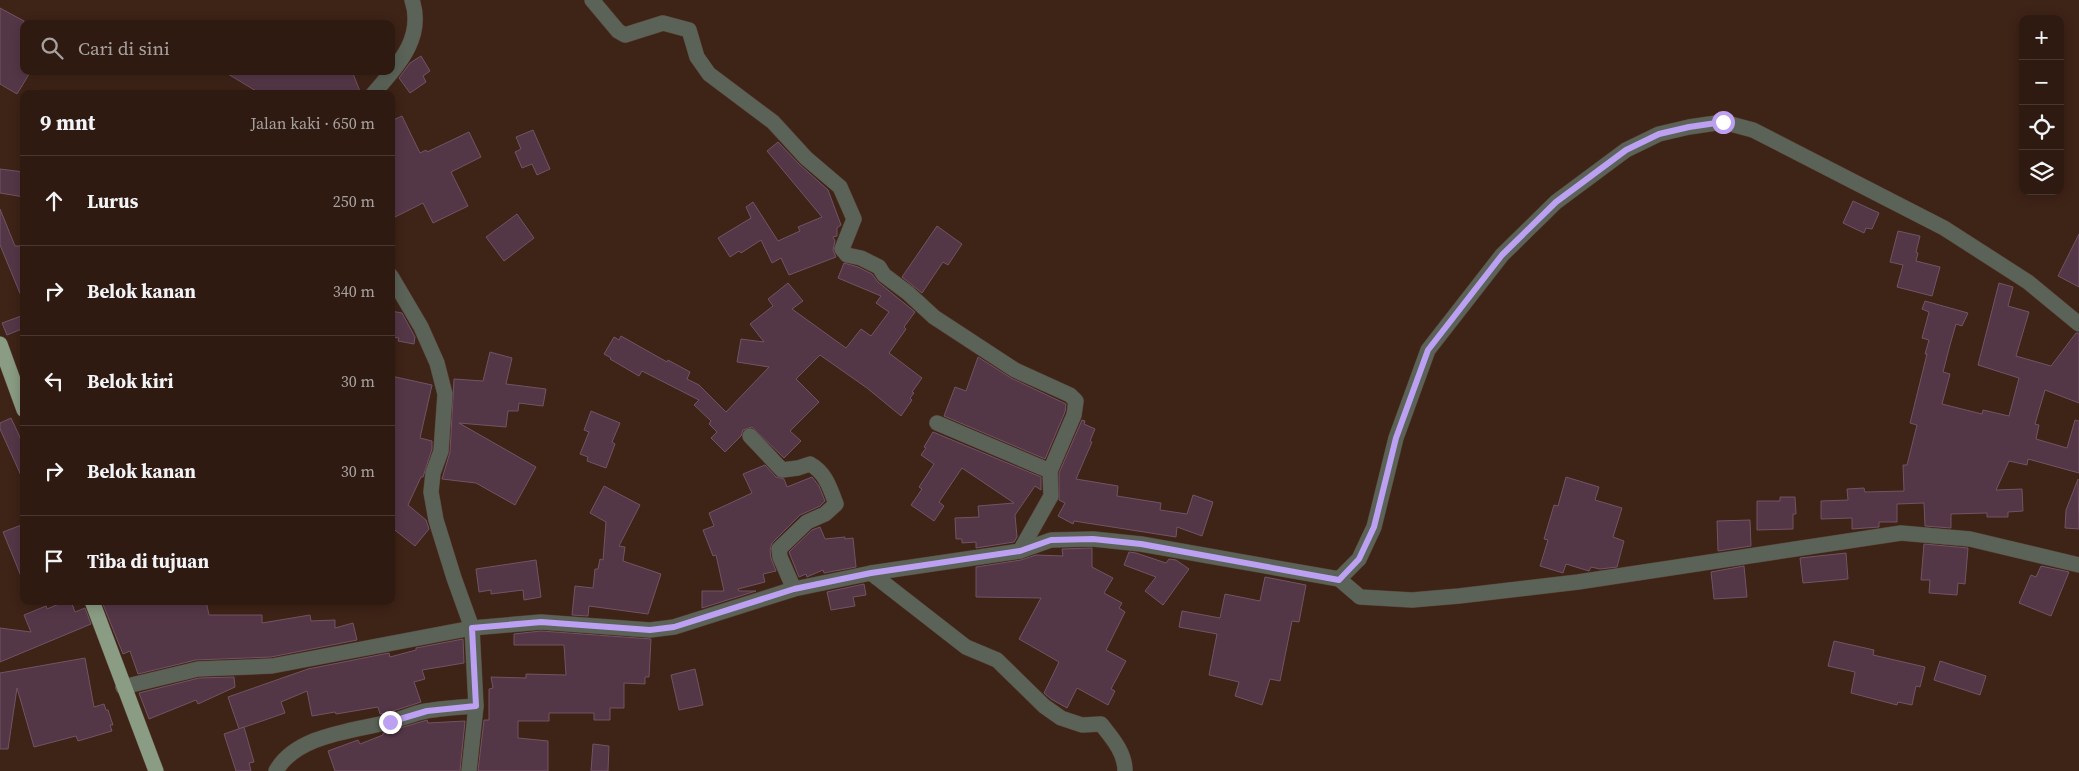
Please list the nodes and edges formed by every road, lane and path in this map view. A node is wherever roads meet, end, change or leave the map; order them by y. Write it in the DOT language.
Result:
graph roads {
  1 [pos="412,0"];
  2 [pos="592,0"];
  3 [pos="395,67"];
  4 [pos="388,75"];
  5 [pos="375,90"];
  6 [pos="395,283"];
  7 [pos="2079,324"];
  8 [pos="0,344"];
  9 [pos="20,399"];
  10 [pos="937,423"];
  11 [pos="750,436"];
  12 [pos="1050,471"];
  13 [pos="1020,551"];
  14 [pos="2079,565"];
  15 [pos="871,573"];
  16 [pos="1339,580"];
  17 [pos="794,589"];
  18 [pos="93,605"];
  19 [pos="472,628"];
  20 [pos="123,687"];
  21 [pos="476,706"];
  22 [pos="156,771"];
  23 [pos="276,771"];
  24 [pos="470,771"];
  25 [pos="1125,771"];
  1 -- 3 [label="street"];
  2 -- 12 [label="street"];
  4 -- 5 [label="street"];
  6 -- 19 [label="street"];
  7 -- 16 [label="street"];
  8 -- 9 [label="main road"];
  10 -- 12 [label="street"];
  11 -- 17 [label="street"];
  12 -- 13 [label="street"];
  13 -- 15 [label="street"];
  13 -- 16 [label="street"];
  14 -- 16 [label="street"];
  15 -- 17 [label="street"];
  15 -- 25 [label="street"];
  17 -- 19 [label="street"];
  18 -- 20 [label="main road"];
  19 -- 20 [label="street"];
  19 -- 21 [label="street"];
  20 -- 22 [label="main road"];
  21 -- 23 [label="street"];
  21 -- 24 [label="street"];
}
